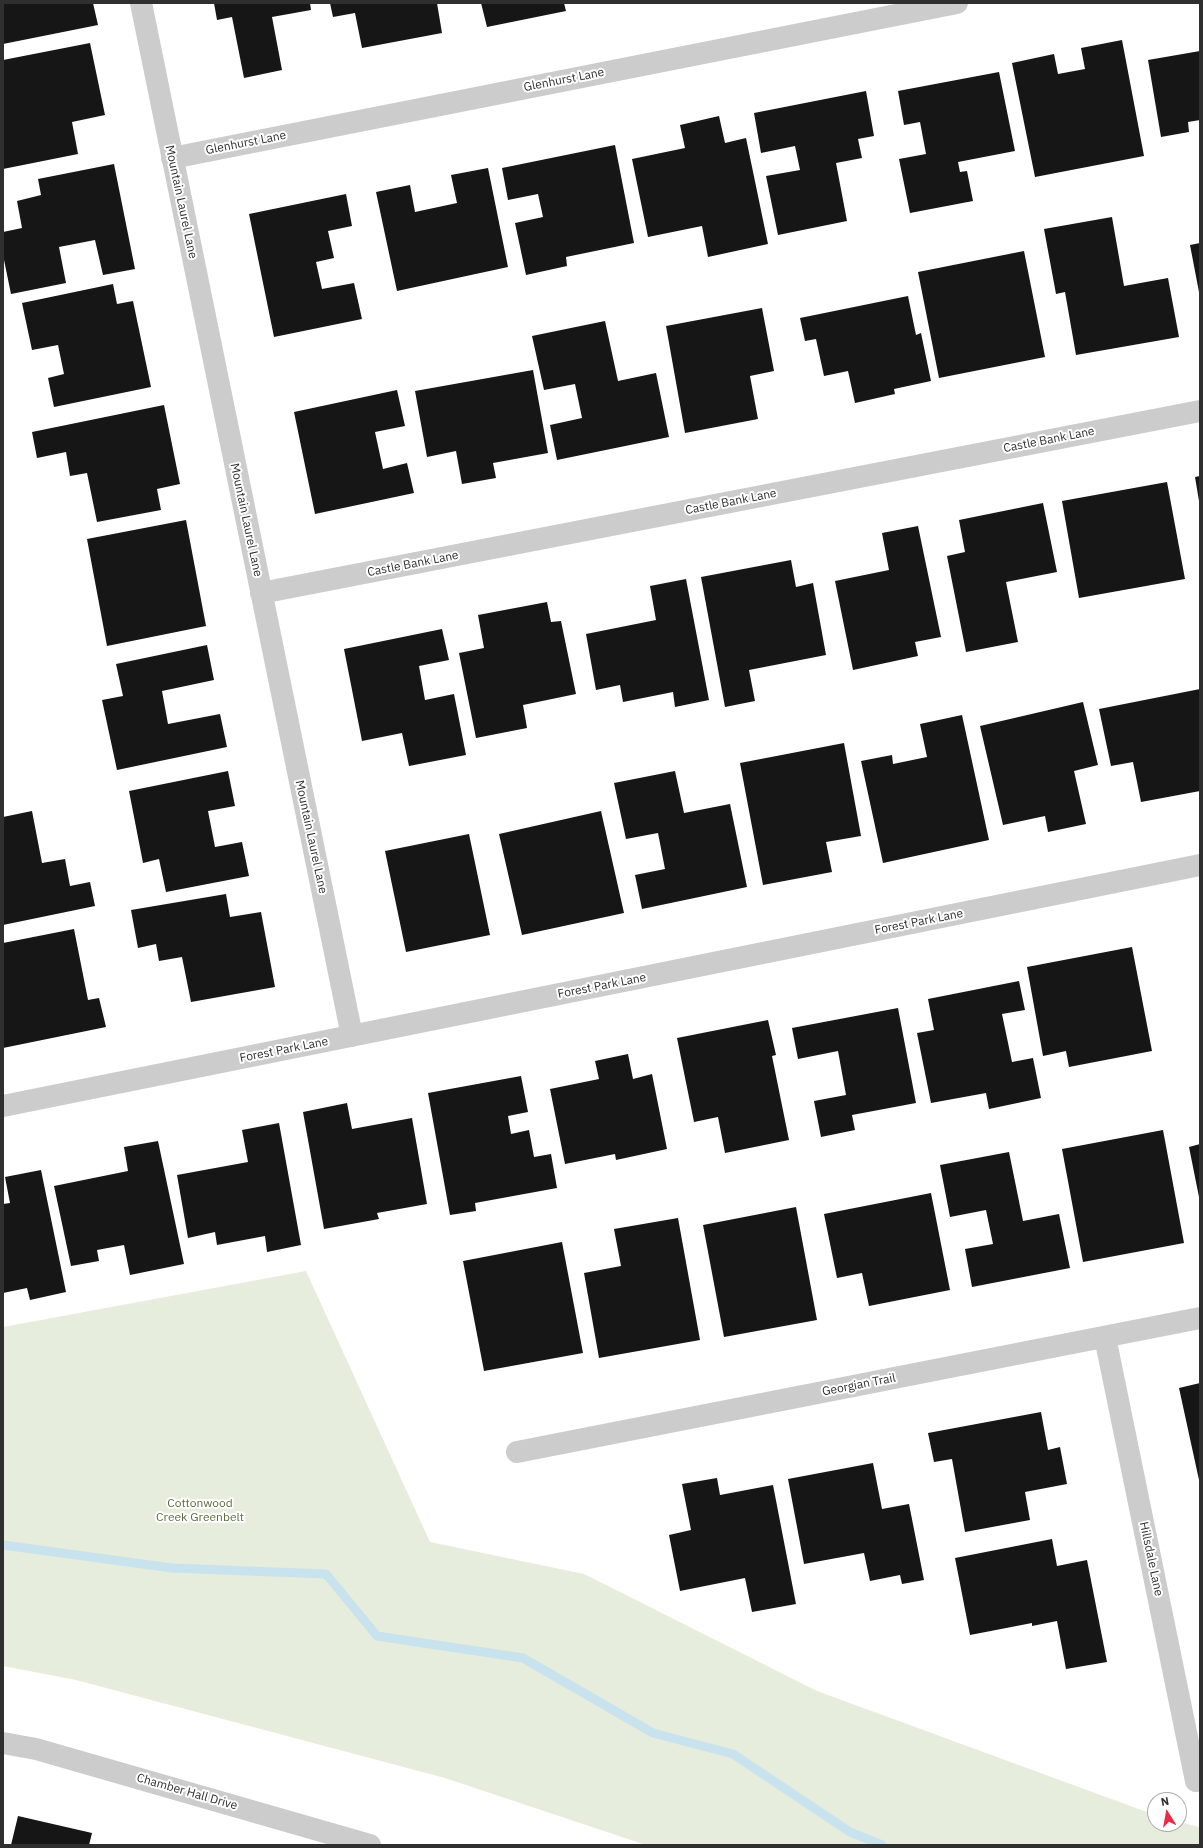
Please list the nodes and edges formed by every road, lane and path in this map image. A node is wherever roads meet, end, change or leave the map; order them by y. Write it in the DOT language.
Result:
graph roads {
  1 [pos="141,3"];
  2 [pos="957,3"];
  3 [pos="172,158"];
  4 [pos="1200,411"];
  5 [pos="261,594"];
  6 [pos="1200,865"];
  7 [pos="352,1036"];
  8 [pos="3,1106"];
  9 [pos="1200,1318"];
  10 [pos="1105,1337"];
  11 [pos="517,1452"];
  12 [pos="3,1743"];
  13 [pos="1198,1780"];
  14 [pos="370,1845"];
  1 -- 3 [label="street, Mountain Laurel Lane"];
  2 -- 3 [label="street, Glenhurst Lane"];
  3 -- 5 [label="street, Mountain Laurel Lane"];
  4 -- 5 [label="street, Castle Bank Lane"];
  5 -- 7 [label="street, Mountain Laurel Lane"];
  6 -- 7 [label="street, Forest Park Lane"];
  7 -- 8 [label="street, Forest Park Lane"];
  9 -- 10 [label="street, Georgian Trail"];
  10 -- 11 [label="street, Georgian Trail"];
  10 -- 13 [label="street, Hillsdale Lane"];
  12 -- 14 [label="street, Chamber Hall Drive"];
}
